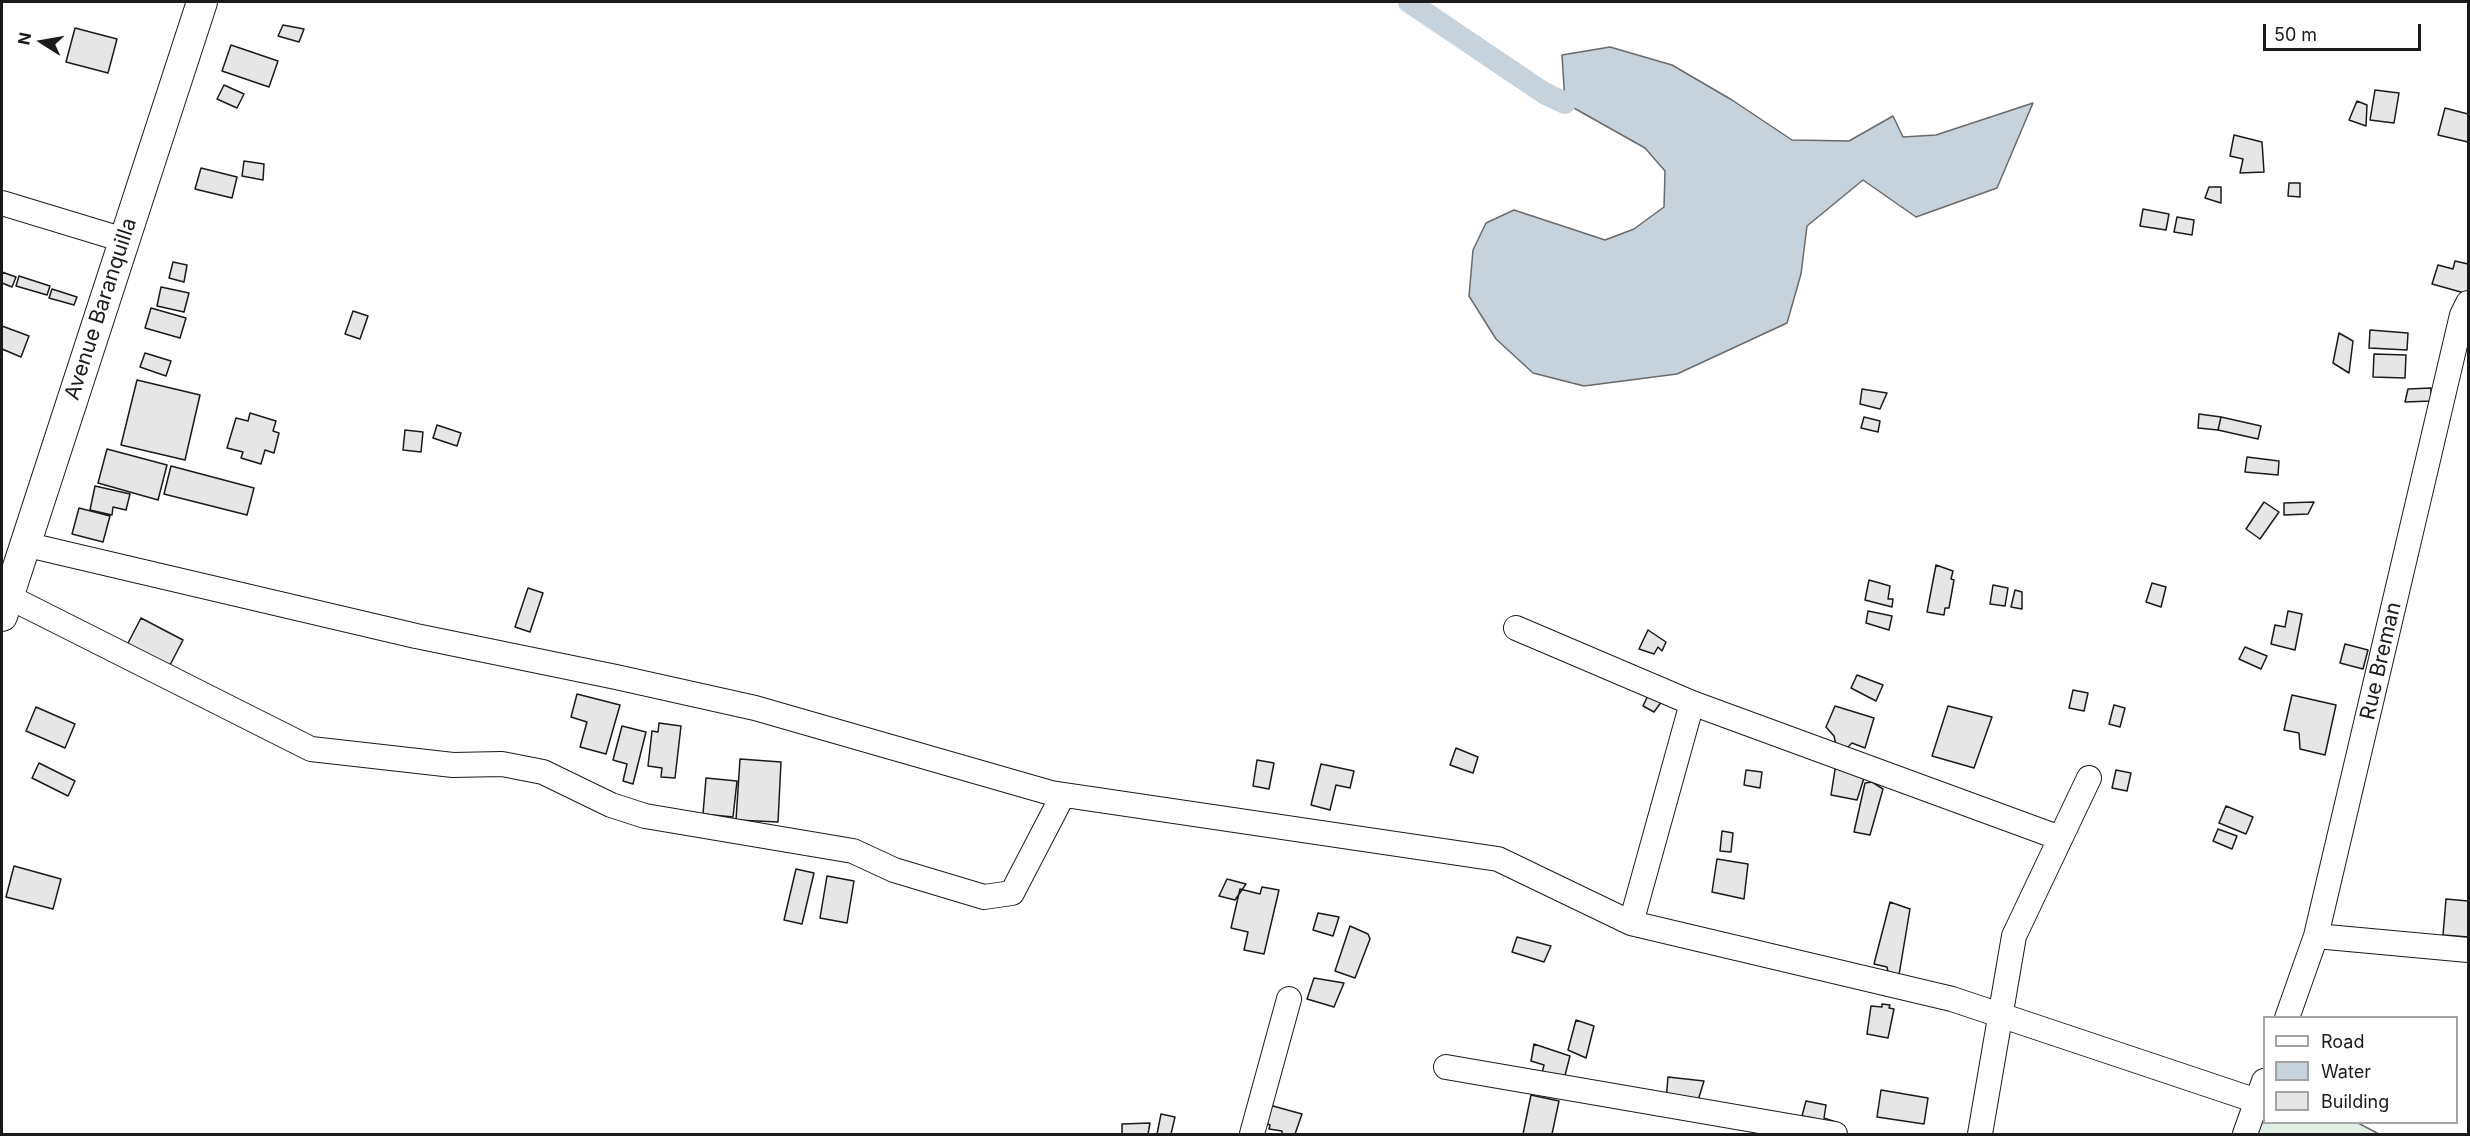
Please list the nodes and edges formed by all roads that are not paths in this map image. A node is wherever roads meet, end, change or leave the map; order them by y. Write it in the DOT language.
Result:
graph roads {
  1 [pos="202,2"];
  2 [pos="2,203"];
  3 [pos="124,240"];
  4 [pos="2469,303"];
  5 [pos="24,544"];
  6 [pos="4,606"];
  7 [pos="1516,628"];
  8 [pos="1692,703"];
  9 [pos="2089,778"];
  10 [pos="1063,795"];
  11 [pos="2060,838"];
  12 [pos="1631,923"];
  13 [pos="2316,936"];
  14 [pos="2469,950"];
  15 [pos="1289,999"];
  16 [pos="2000,1015"];
  17 [pos="2287,1016"];
  18 [pos="1446,1067"];
  19 [pos="2261,1091"];
  20 [pos="1252,1134"];
  21 [pos="1835,1134"];
  22 [pos="1980,1134"];
  23 [pos="2245,1134"];
  1 -- 3 [label="main road, Avenue Baranquilla"];
  2 -- 3 [label="street"];
  3 -- 5 [label="main road, Avenue Baranquilla"];
  4 -- 13 [label="street, Rue Breman"];
  5 -- 6 [label="main road, Avenue Baranquilla"];
  5 -- 10 [label="street"];
  6 -- 10 [label="street"];
  7 -- 8 [label="street"];
  8 -- 11 [label="street"];
  8 -- 12 [label="street"];
  9 -- 11 [label="street"];
  10 -- 12 [label="street"];
  11 -- 16 [label="street"];
  12 -- 16 [label="street"];
  13 -- 14 [label="street"];
  13 -- 17 [label="street, Rue Breman"];
  15 -- 20 [label="street"];
  16 -- 19 [label="street"];
  16 -- 22 [label="street"];
  18 -- 21 [label="street"];
  19 -- 23 [label="street"];
}
